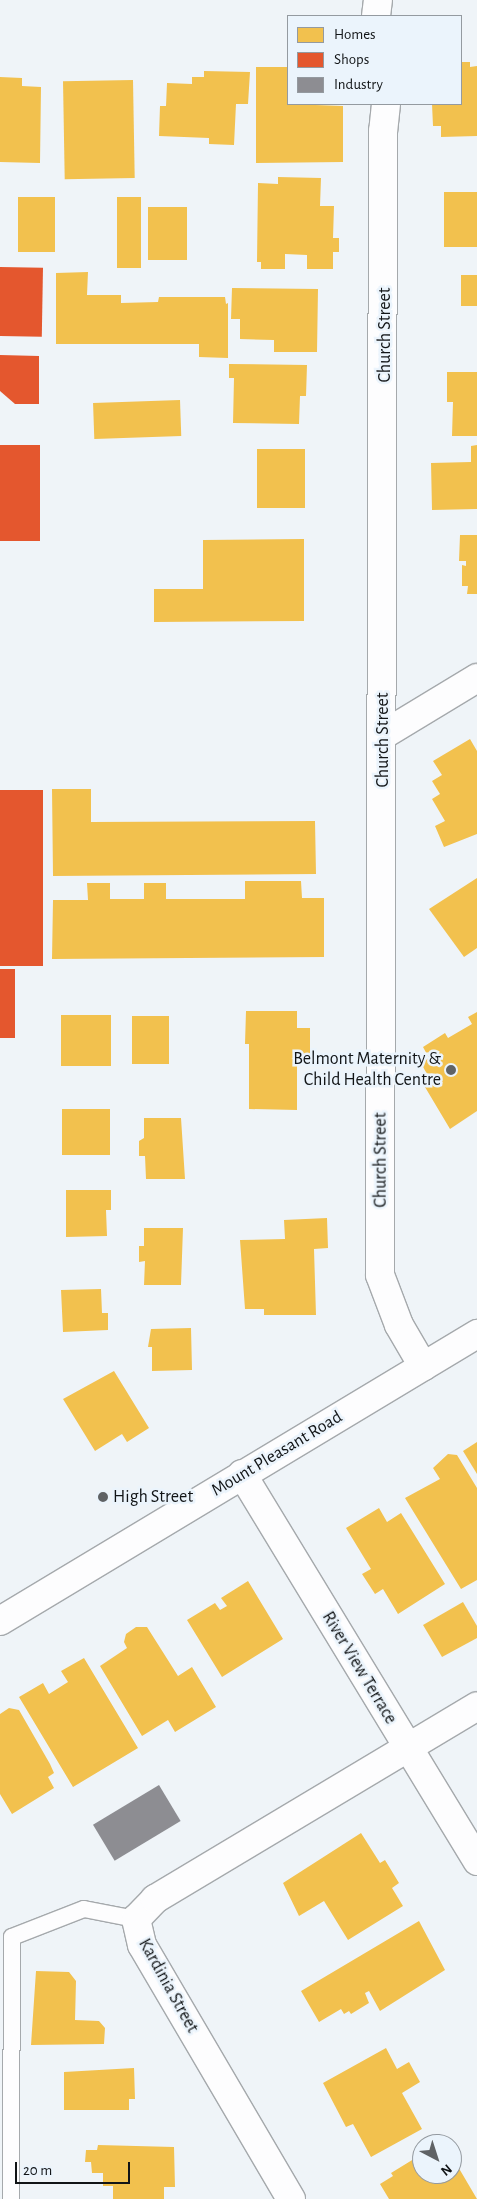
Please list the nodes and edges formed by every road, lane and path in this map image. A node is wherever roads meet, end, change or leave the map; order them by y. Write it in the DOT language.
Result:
graph roads {
  1 [pos="378,0"];
  2 [pos="376,15"];
  3 [pos="386,105"];
  4 [pos="477,678"];
  5 [pos="382,735"];
  6 [pos="477,1334"];
  7 [pos="423,1366"];
  8 [pos="242,1474"];
  9 [pos="0,1621"];
  10 [pos="477,1706"];
  11 [pos="408,1748"];
  12 [pos="477,1861"];
  13 [pos="136,1919"];
  14 [pos="12,2199"];
  15 [pos="292,2199"];
  1 -- 2 [label="street"];
  3 -- 5 [label="street, Church Street"];
  4 -- 5 [label="street"];
  5 -- 7 [label="street, Church Street"];
  6 -- 7 [label="street, Mount Pleasant Road"];
  7 -- 8 [label="street, Mount Pleasant Road"];
  8 -- 9 [label="street, Mount Pleasant Road"];
  8 -- 11 [label="street, River View Terrace"];
  10 -- 11 [label="street, Kardinia Street"];
  11 -- 12 [label="street, River View Terrace"];
  11 -- 13 [label="street, Kardinia Street"];
  13 -- 14 [label="lane"];
  13 -- 15 [label="street, Kardinia Street"];
}
